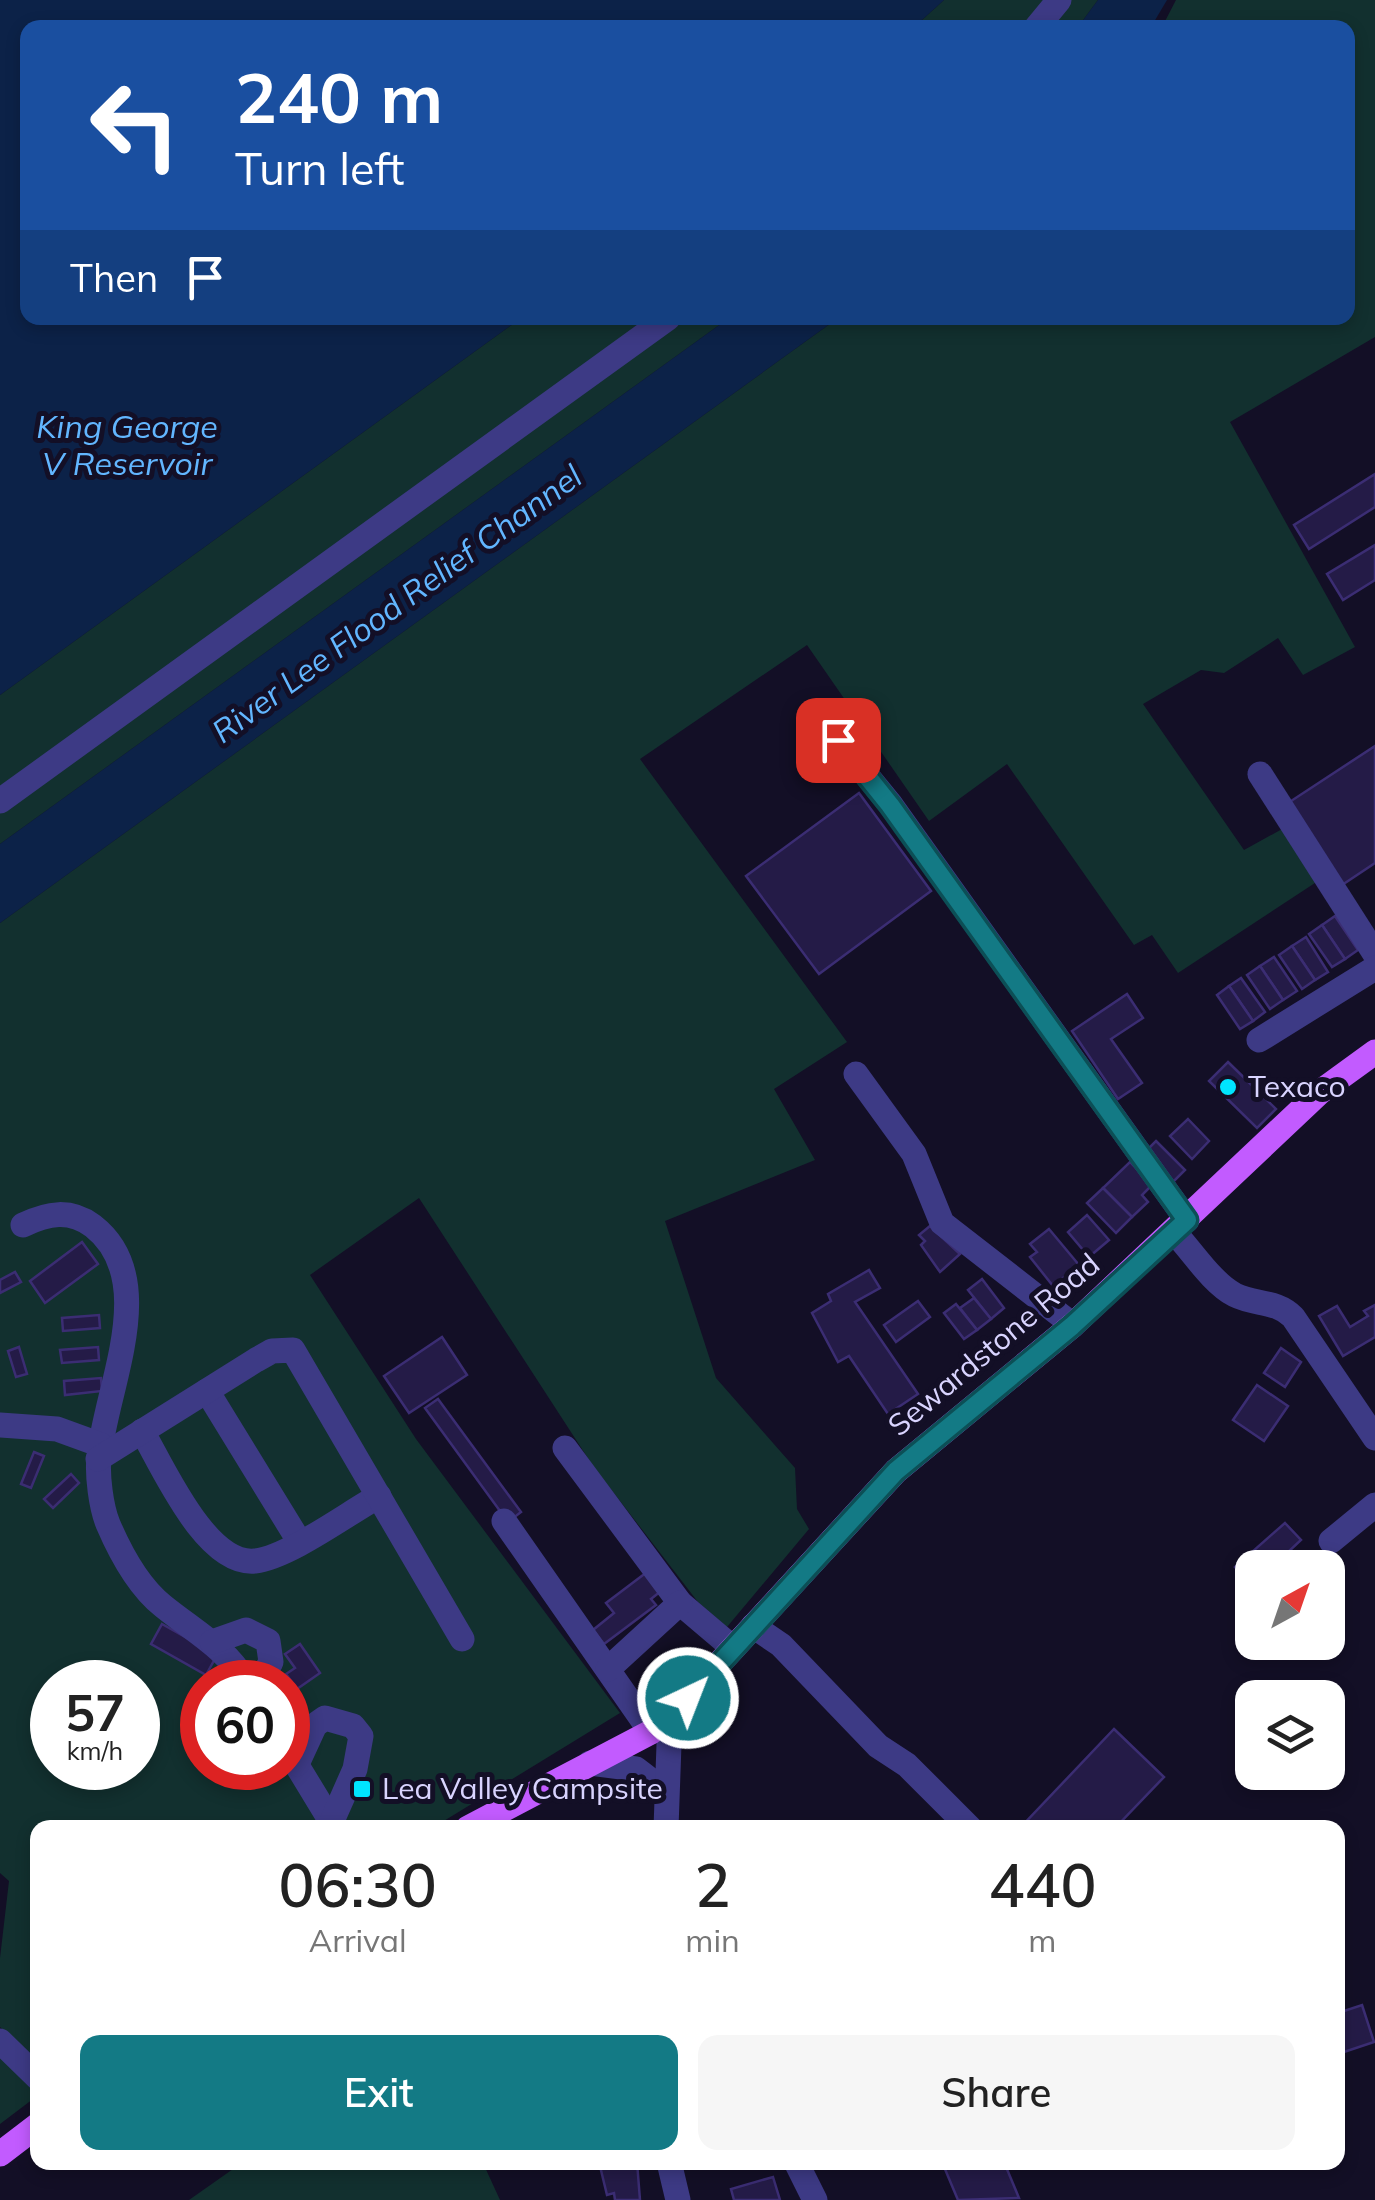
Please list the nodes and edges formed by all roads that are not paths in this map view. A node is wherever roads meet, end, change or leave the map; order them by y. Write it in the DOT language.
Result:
graph roads {
  1 [pos="1059,0"];
  2 [pos="1043,20"];
  3 [pos="658,325"];
  4 [pos="838,740"];
  5 [pos="1260,774"];
  6 [pos="0,801"];
  7 [pos="1375,954"];
  8 [pos="1375,968"];
  9 [pos="1259,1040"];
  10 [pos="1375,1052"];
  11 [pos="856,1074"];
  12 [pos="23,1225"];
  13 [pos="1181,1226"];
  14 [pos="1072,1326"];
  15 [pos="207,1390"];
  16 [pos="0,1425"];
  17 [pos="142,1431"];
  18 [pos="1375,1438"];
  19 [pos="566,1448"];
  20 [pos="100,1452"];
  21 [pos="379,1496"];
  22 [pos="1375,1504"];
  23 [pos="504,1521"];
  24 [pos="298,1541"];
  25 [pos="1331,1541"];
  26 [pos="680,1602"];
  27 [pos="753,1626"];
  28 [pos="462,1639"];
  29 [pos="212,1642"];
  30 [pos="733,1648"];
  31 [pos="232,1660"];
  32 [pos="271,1660"];
  33 [pos="608,1670"];
  34 [pos="661,1724"];
  35 [pos="310,1732"];
  36 [pos="590,1763"];
  37 [pos="310,1786"];
  38 [pos="666,1792"];
  39 [pos="331,1820"];
  40 [pos="336,1820"];
  41 [pos="483,1820"];
  42 [pos="666,1820"];
  43 [pos="962,1820"];
  44 [pos="0,2042"];
  45 [pos="30,2070"];
  46 [pos="30,2131"];
  47 [pos="0,2154"];
  48 [pos="671,2170"];
  49 [pos="790,2170"];
  50 [pos="800,2170"];
  51 [pos="678,2200"];
  52 [pos="797,2200"];
  53 [pos="815,2200"];
  1 -- 2 [label="street"];
  3 -- 6 [label="street"];
  4 -- 13 [label="street"];
  5 -- 7 [label="street"];
  8 -- 9 [label="street"];
  10 -- 13 [label="main road, Sewardstone Road"];
  11 -- 14 [label="street"];
  12 -- 20 [label="street"];
  13 -- 14 [label="main road, Sewardstone Road"];
  13 -- 18 [label="street"];
  14 -- 27 [label="main road, Sewardstone Road"];
  15 -- 17 [label="street"];
  15 -- 21 [label="street"];
  15 -- 24 [label="street"];
  16 -- 20 [label="street"];
  17 -- 20 [label="street"];
  17 -- 24 [label="street"];
  19 -- 26 [label="street"];
  20 -- 29 [label="street"];
  21 -- 24 [label="street"];
  21 -- 28 [label="street"];
  22 -- 25 [label="street"];
  23 -- 33 [label="street"];
  26 -- 30 [label="street"];
  26 -- 33 [label="street"];
  27 -- 30 [label="main road, Sewardstone Road"];
  27 -- 43 [label="street"];
  29 -- 31 [label="street"];
  29 -- 32 [label="street"];
  30 -- 34 [label="main road, Sewardstone Road"];
  33 -- 34 [label="street"];
  34 -- 36 [label="main road, Sewardstone Road"];
  34 -- 38 [label="street"];
  35 -- 40 [label="street"];
  36 -- 38 [label="street"];
  36 -- 41 [label="main road, Sewardstone Road"];
  37 -- 39 [label="street"];
  38 -- 42 [label="street"];
  44 -- 45 [label="street"];
  46 -- 47 [label="main road"];
  48 -- 51 [label="street"];
  49 -- 52 [label="street"];
  50 -- 53 [label="street"];
}
